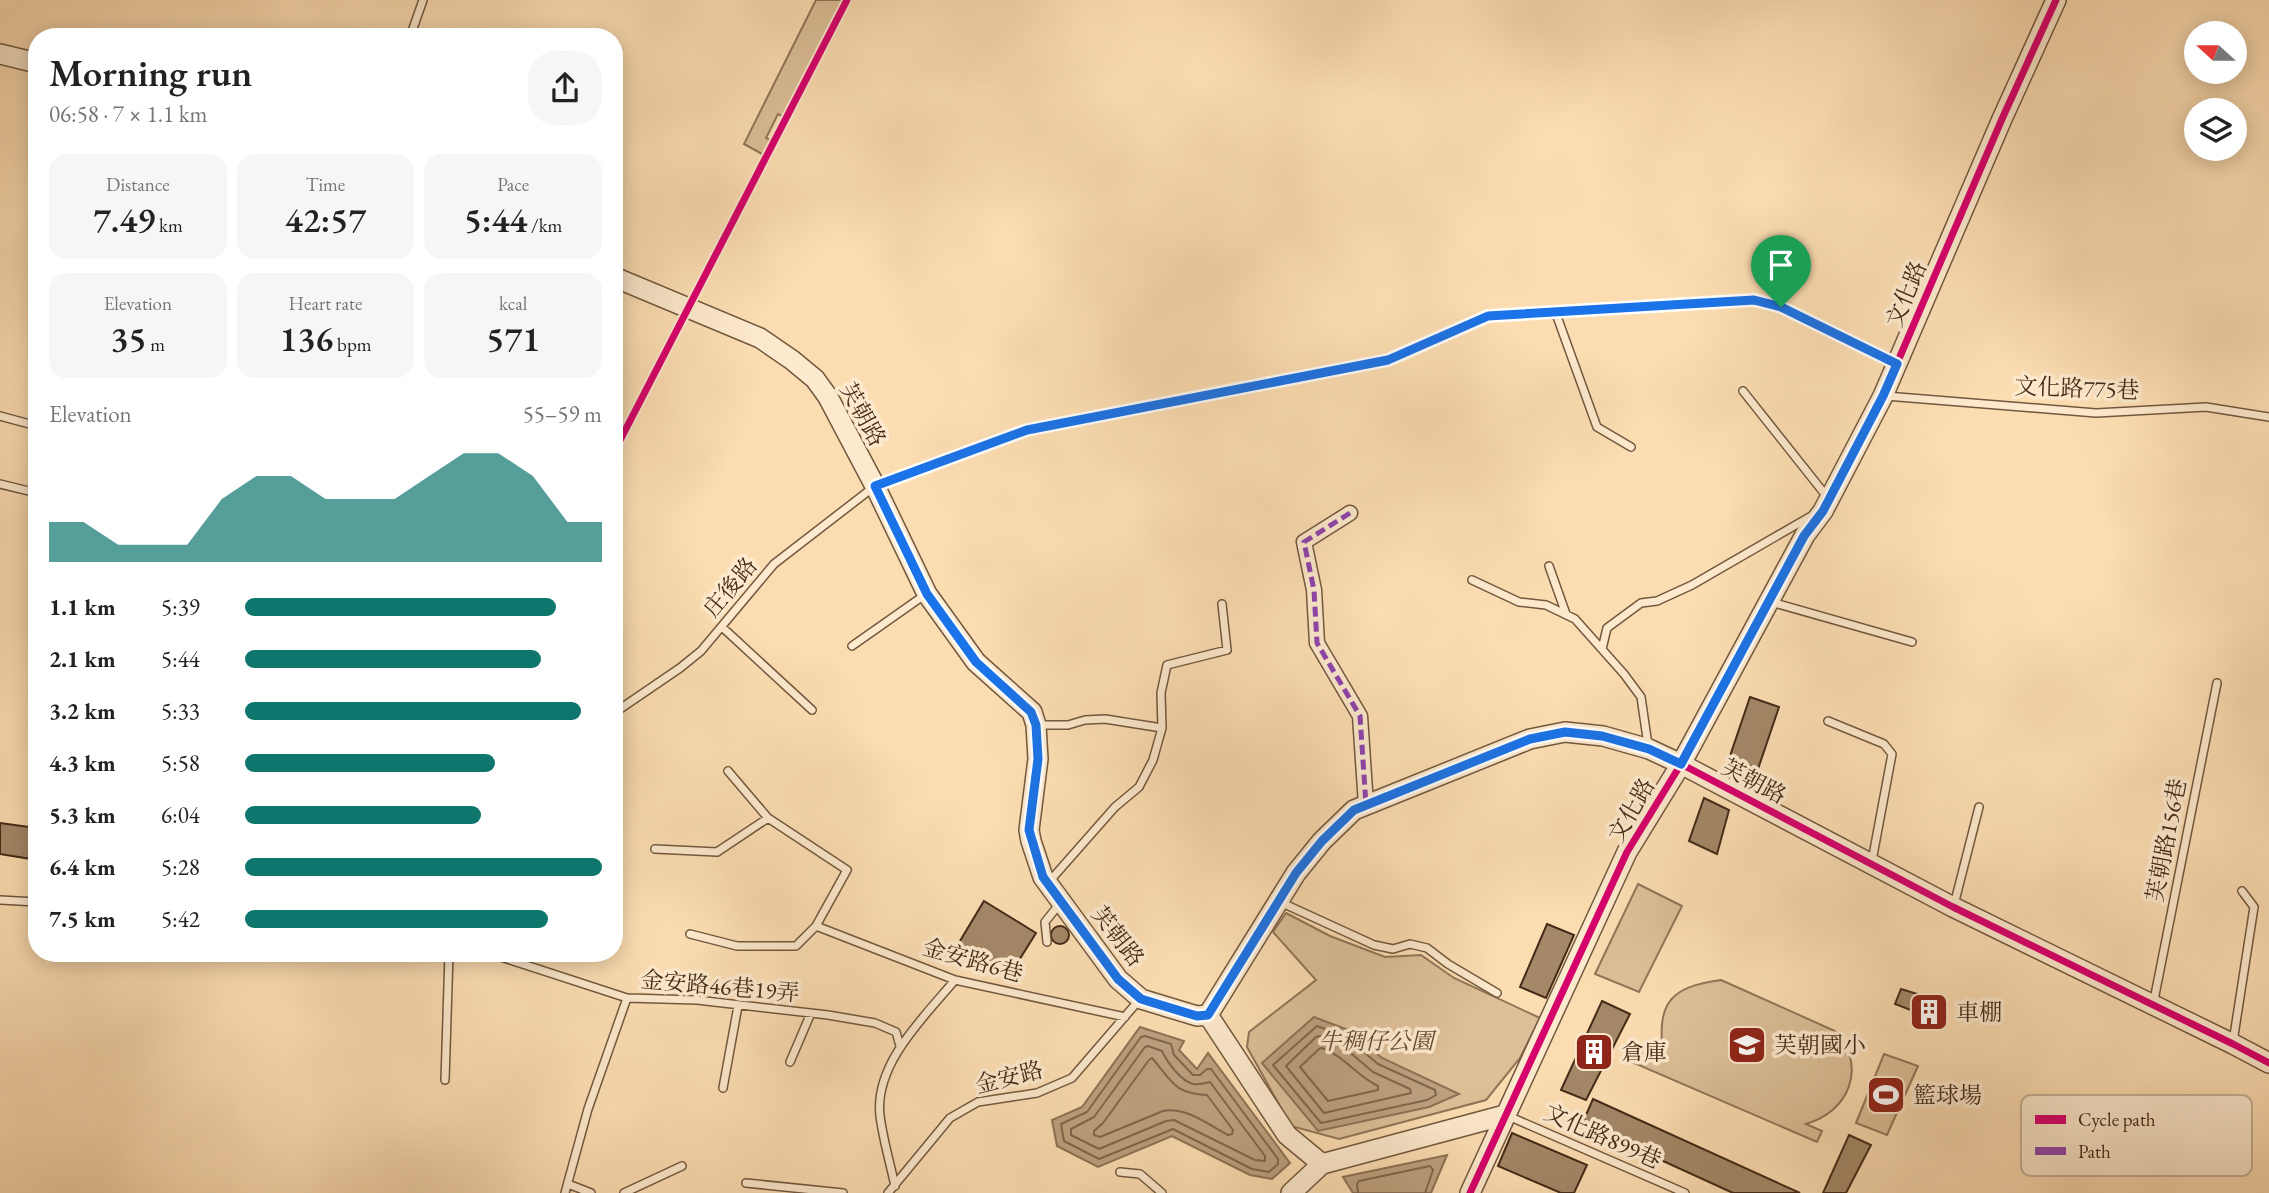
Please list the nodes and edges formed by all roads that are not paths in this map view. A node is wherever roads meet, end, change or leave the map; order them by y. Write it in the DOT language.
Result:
graph roads {
  1 [pos="423,0"];
  2 [pos="2056,0"];
  3 [pos="413,28"];
  4 [pos="0,54"];
  5 [pos="28,61"];
  6 [pos="623,281"];
  7 [pos="1555,311"];
  8 [pos="1897,364"];
  9 [pos="1744,391"];
  10 [pos="1883,396"];
  11 [pos="0,416"];
  12 [pos="2269,417"];
  13 [pos="28,424"];
  14 [pos="1632,447"];
  15 [pos="0,484"];
  16 [pos="875,486"];
  17 [pos="28,491"];
  18 [pos="1826,505"];
  19 [pos="1350,513"];
  20 [pos="1549,566"];
  21 [pos="1472,580"];
  22 [pos="927,594"];
  23 [pos="1770,602"];
  24 [pos="1222,604"];
  25 [pos="1566,614"];
  26 [pos="722,626"];
  27 [pos="1912,642"];
  28 [pos="852,646"];
  29 [pos="1602,649"];
  30 [pos="2217,683"];
  31 [pos="623,704"];
  32 [pos="812,710"];
  33 [pos="1828,721"];
  34 [pos="1036,725"];
  35 [pos="1162,728"];
  36 [pos="1649,749"];
  37 [pos="1681,764"];
  38 [pos="729,771"];
  39 [pos="1366,806"];
  40 [pos="1979,807"];
  41 [pos="768,818"];
  42 [pos="655,849"];
  43 [pos="1872,865"];
  44 [pos="1048,883"];
  45 [pos="2242,891"];
  46 [pos="0,900"];
  47 [pos="28,902"];
  48 [pos="1061,902"];
  49 [pos="1280,902"];
  50 [pos="1953,907"];
  51 [pos="816,926"];
  52 [pos="690,934"];
  53 [pos="1047,942"];
  54 [pos="449,962"];
  55 [pos="517,962"];
  56 [pos="955,980"];
  57 [pos="1497,993"];
  58 [pos="627,998"];
  59 [pos="1141,999"];
  60 [pos="738,1006"];
  61 [pos="2153,1006"];
  62 [pos="811,1013"];
  63 [pos="1208,1015"];
  64 [pos="1125,1017"];
  65 [pos="2233,1044"];
  66 [pos="900,1046"];
  67 [pos="790,1062"];
  68 [pos="2269,1063"];
  69 [pos="445,1080"];
  70 [pos="723,1088"];
  71 [pos="1505,1115"];
  72 [pos="1322,1164"];
  73 [pos="682,1166"];
  74 [pos="1120,1172"];
  75 [pos="746,1183"];
  76 [pos="568,1184"];
  77 [pos="895,1186"];
  78 [pos="565,1193"];
  79 [pos="591,1193"];
  80 [pos="624,1193"];
  81 [pos="843,1193"];
  82 [pos="888,1193"];
  83 [pos="1162,1193"];
  84 [pos="1291,1193"];
  85 [pos="1470,1193"];
  86 [pos="1685,1193"];
  1 -- 3 [label="lane"];
  2 -- 8 [label="street, 文化路"];
  4 -- 5 [label="street"];
  6 -- 16 [label="street, 芙朝路"];
  7 -- 8 [label="lane, 庄後路"];
  7 -- 14 [label="lane"];
  7 -- 16 [label="lane, 庄後路"];
  8 -- 10 [label="street, 文化路"];
  9 -- 18 [label="lane"];
  10 -- 12 [label="lane, 文化路775巷"];
  10 -- 18 [label="street, 文化路"];
  11 -- 13 [label="lane"];
  15 -- 17 [label="lane"];
  16 -- 22 [label="street, 芙朝路"];
  16 -- 26 [label="lane, 庄後路"];
  18 -- 23 [label="street, 文化路"];
  18 -- 29 [label="lane"];
  19 -- 39 [label="street"];
  20 -- 25 [label="lane"];
  21 -- 25 [label="lane"];
  22 -- 28 [label="lane"];
  22 -- 34 [label="street, 芙朝路"];
  23 -- 27 [label="lane"];
  23 -- 37 [label="street, 文化路"];
  24 -- 35 [label="lane"];
  25 -- 29 [label="lane"];
  26 -- 31 [label="lane, 庄後路"];
  26 -- 32 [label="lane"];
  29 -- 36 [label="lane"];
  30 -- 61 [label="lane, 芙朝路156巷"];
  33 -- 43 [label="lane"];
  34 -- 35 [label="lane"];
  34 -- 44 [label="street, 芙朝路"];
  35 -- 44 [label="lane"];
  36 -- 37 [label="street, 芙朝路"];
  36 -- 39 [label="street, 芙朝路"];
  37 -- 43 [label="street, 芙朝路"];
  37 -- 71 [label="street, 文化路"];
  38 -- 41 [label="lane"];
  39 -- 49 [label="street, 芙朝路"];
  40 -- 50 [label="lane"];
  41 -- 42 [label="lane"];
  41 -- 51 [label="lane"];
  43 -- 50 [label="street, 芙朝路"];
  44 -- 48 [label="street, 芙朝路"];
  45 -- 65 [label="lane"];
  46 -- 47 [label="lane"];
  48 -- 53 [label="lane"];
  48 -- 59 [label="street, 芙朝路"];
  49 -- 57 [label="lane"];
  49 -- 63 [label="street, 芙朝路"];
  50 -- 61 [label="street, 芙朝路"];
  51 -- 52 [label="lane"];
  51 -- 56 [label="lane, 金安路6巷"];
  54 -- 69 [label="lane"];
  55 -- 58 [label="lane"];
  56 -- 64 [label="lane, 金安路6巷"];
  56 -- 66 [label="lane"];
  58 -- 60 [label="lane, 金安路46巷19弄"];
  58 -- 76 [label="lane"];
  59 -- 63 [label="street, 芙朝路"];
  59 -- 64 [label="lane, 金安路"];
  60 -- 62 [label="lane, 金安路46巷19弄"];
  60 -- 70 [label="lane"];
  61 -- 65 [label="street, 芙朝路"];
  62 -- 66 [label="lane, 金安路46巷19弄"];
  62 -- 67 [label="lane, 金安路46巷19弄"];
  63 -- 72 [label="street"];
  64 -- 77 [label="lane, 金安路"];
  65 -- 68 [label="street, 芙朝路"];
  66 -- 77 [label="lane"];
  71 -- 72 [label="street"];
  71 -- 85 [label="street, 文化路"];
  71 -- 86 [label="lane, 文化路899巷"];
  72 -- 84 [label="street"];
  73 -- 80 [label="lane"];
  74 -- 83 [label="lane"];
  75 -- 81 [label="lane"];
  76 -- 78 [label="lane"];
  76 -- 79 [label="lane"];
  77 -- 82 [label="lane, 金安路"];
}
